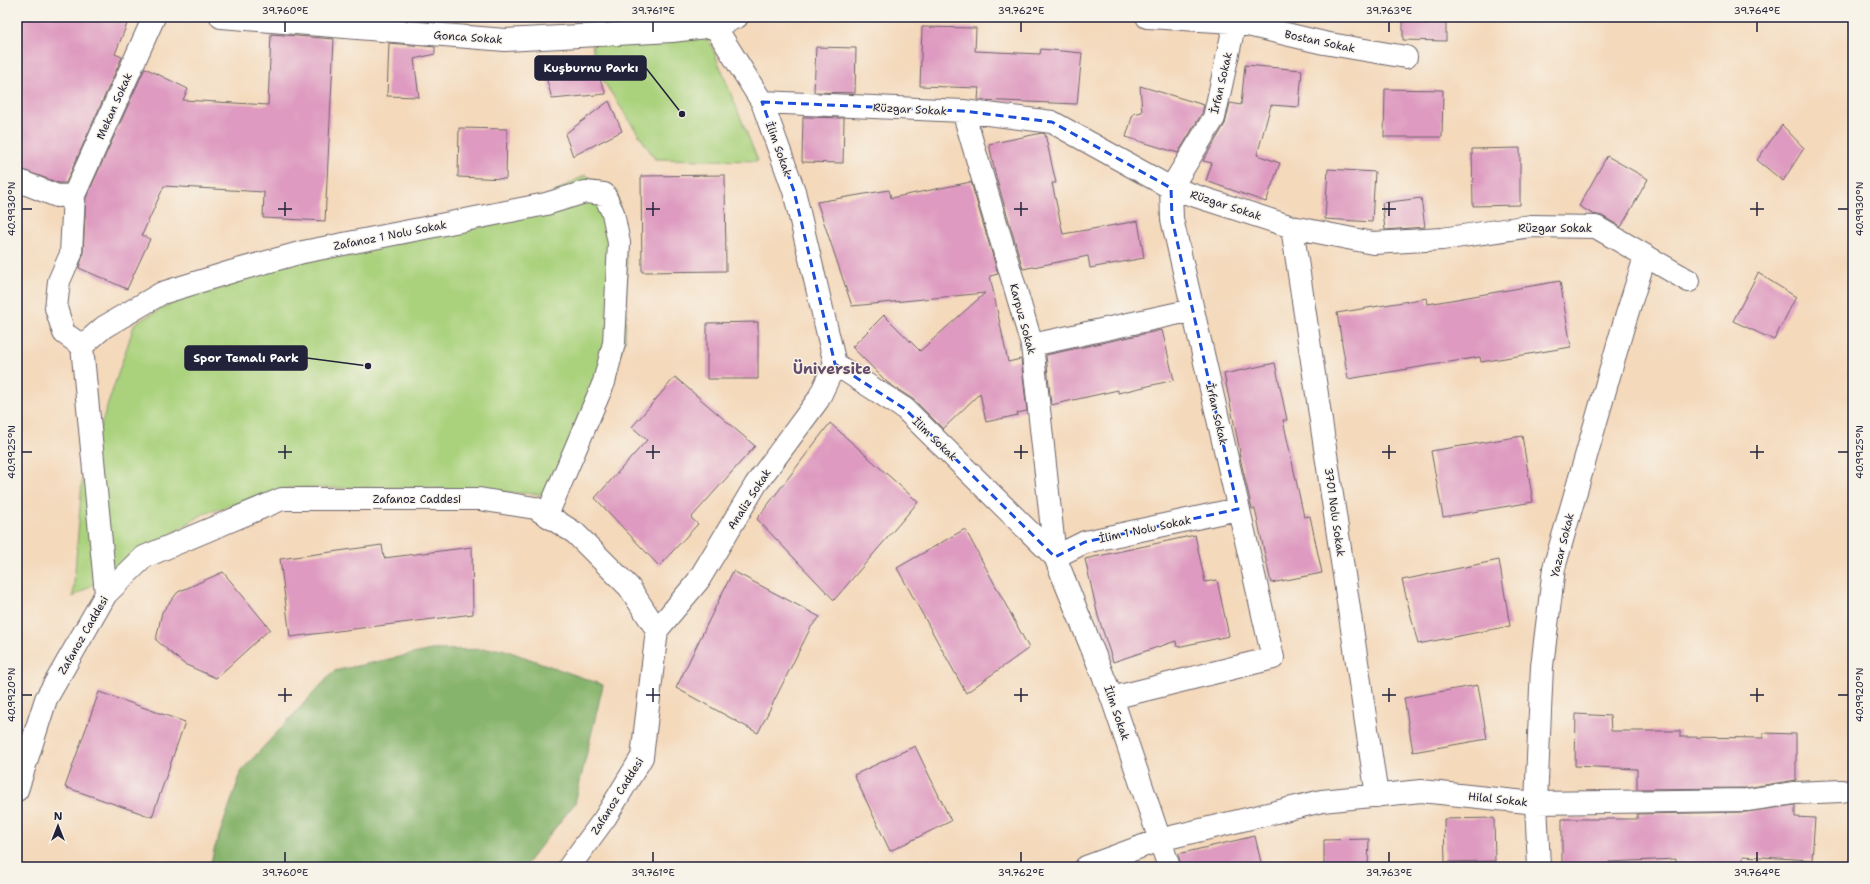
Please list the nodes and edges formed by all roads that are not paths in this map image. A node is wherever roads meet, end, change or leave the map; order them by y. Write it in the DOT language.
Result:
graph roads {
  1 [pos="154,17"];
  2 [pos="221,17"];
  3 [pos="737,17"];
  4 [pos="1148,17"];
  5 [pos="1235,20"];
  6 [pos="712,21"];
  7 [pos="1406,57"];
  8 [pos="762,102"];
  9 [pos="963,111"];
  10 [pos="17,180"];
  11 [pos="1171,188"];
  12 [pos="74,195"];
  13 [pos="1292,227"];
  14 [pos="1645,257"];
  15 [pos="1689,281"];
  16 [pos="1193,310"];
  17 [pos="1032,345"];
  18 [pos="82,346"];
  19 [pos="835,364"];
  20 [pos="1238,509"];
  21 [pos="547,515"];
  22 [pos="1055,557"];
  23 [pos="106,594"];
  24 [pos="657,630"];
  25 [pos="1112,698"];
  26 [pos="17,790"];
  27 [pos="1842,791"];
  28 [pos="1377,796"];
  29 [pos="1536,803"];
  30 [pos="1159,840"];
  31 [pos="569,867"];
  32 [pos="1086,867"];
  33 [pos="1169,867"];
  34 [pos="1539,867"];
  1 -- 12 [label="street, Mekan Sokak"];
  2 -- 6 [label="street, Gonca Sokak"];
  3 -- 6 [label="street, Gonca Sokak"];
  4 -- 5 [label="street, Bostan Sokak"];
  5 -- 7 [label="street, Bostan Sokak"];
  5 -- 11 [label="street, İrfan Sokak"];
  6 -- 8 [label="street, İlim Sokak"];
  8 -- 9 [label="street, Rüzgar Sokak"];
  8 -- 19 [label="street, İlim Sokak"];
  9 -- 11 [label="street, Rüzgar Sokak"];
  9 -- 17 [label="street, Karpuz Sokak"];
  10 -- 12 [label="street"];
  11 -- 13 [label="street, Rüzgar Sokak"];
  11 -- 16 [label="street, İrfan Sokak"];
  12 -- 18 [label="street"];
  13 -- 14 [label="street, Rüzgar Sokak"];
  13 -- 28 [label="street, 3701 Nolu Sokak"];
  14 -- 15 [label="street, Rüzgar Sokak"];
  14 -- 29 [label="street, Yazar Sokak"];
  16 -- 17 [label="street"];
  16 -- 20 [label="street, İrfan Sokak"];
  17 -- 22 [label="street, Karpuz Sokak"];
  18 -- 21 [label="street, Zafanoz 1 Nolu Sokak"];
  18 -- 23 [label="street"];
  19 -- 22 [label="street, İlim Sokak"];
  19 -- 24 [label="street, Analiz Sokak"];
  20 -- 22 [label="street, İlim 1 Nolu Sokak"];
  20 -- 25 [label="street, İrfan Sokak"];
  21 -- 23 [label="street, Zafanoz Caddesi"];
  21 -- 24 [label="street, Zafanoz Caddesi"];
  22 -- 25 [label="street, İlim Sokak"];
  23 -- 26 [label="street, Zafanoz Caddesi"];
  24 -- 31 [label="street, Zafanoz Caddesi"];
  25 -- 30 [label="street, İlim Sokak"];
  27 -- 29 [label="street, Hilal Sokak"];
  28 -- 29 [label="street, Hilal Sokak"];
  28 -- 30 [label="street, Hilal Sokak"];
  29 -- 34 [label="street, Yazar Sokak"];
  30 -- 32 [label="street, Hilal Sokak"];
  30 -- 33 [label="street, İlim Sokak"];
}
